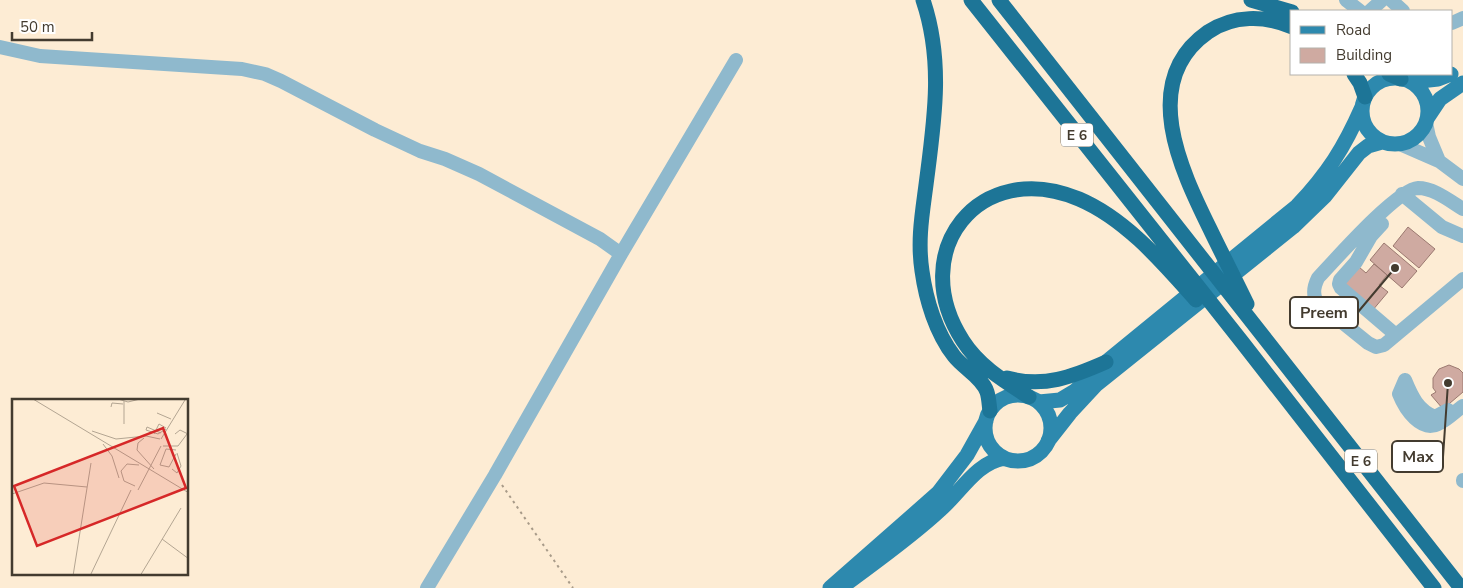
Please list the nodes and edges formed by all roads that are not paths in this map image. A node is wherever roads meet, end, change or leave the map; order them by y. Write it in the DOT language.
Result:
graph roads {
  1 [pos="922,0"];
  2 [pos="970,0"];
  3 [pos="999,0"];
  4 [pos="1251,0"];
  5 [pos="1346,0"];
  6 [pos="1382,0"];
  7 [pos="1391,0"];
  8 [pos="1359,10"];
  9 [pos="1371,10"];
  10 [pos="1402,10"];
  11 [pos="1290,11"];
  12 [pos="1290,26"];
  13 [pos="0,46"];
  14 [pos="736,60"];
  15 [pos="1355,75"];
  16 [pos="1448,75"];
  17 [pos="1400,78"];
  18 [pos="1463,83"];
  19 [pos="1364,102"];
  20 [pos="1427,120"];
  21 [pos="1382,142"];
  22 [pos="1400,144"];
  23 [pos="1439,161"];
  24 [pos="1463,179"];
  25 [pos="1404,196"];
  26 [pos="1463,209"];
  27 [pos="1463,236"];
  28 [pos="621,254"];
  29 [pos="1179,273"];
  30 [pos="1463,279"];
  31 [pos="1257,328"];
  32 [pos="1396,335"];
  33 [pos="1106,362"];
  34 [pos="995,375"];
  35 [pos="1463,398"];
  36 [pos="1034,399"];
  37 [pos="1463,406"];
  38 [pos="988,416"];
  39 [pos="1048,441"];
  40 [pos="1004,458"];
  41 [pos="427,588"];
  42 [pos="830,588"];
  43 [pos="841,588"];
  44 [pos="1434,588"];
  45 [pos="1461,588"];
  1 -- 38 [label="highway"];
  2 -- 29 [label="highway, E 6"];
  3 -- 31 [label="highway, E 6"];
  4 -- 11 [label="highway"];
  5 -- 8 [label="street"];
  6 -- 9 [label="street"];
  7 -- 10 [label="street"];
  12 -- 31 [label="highway"];
  13 -- 28 [label="street"];
  14 -- 28 [label="street"];
  15 -- 19 [label="highway"];
  16 -- 17 [label="main road"];
  17 -- 19 [label="main road"];
  17 -- 20 [label="main road"];
  18 -- 20 [label="main road"];
  19 -- 21 [label="main road"];
  19 -- 33 [label="main road"];
  20 -- 22 [label="main road"];
  20 -- 23 [label="street"];
  21 -- 22 [label="main road"];
  21 -- 39 [label="main road"];
  22 -- 23 [label="street"];
  23 -- 24 [label="street"];
  25 -- 26 [label="street"];
  25 -- 27 [label="street"];
  25 -- 32 [label="street"];
  25 -- 32 [label="street"];
  28 -- 41 [label="street"];
  29 -- 34 [label="highway"];
  29 -- 44 [label="highway, E 6"];
  30 -- 32 [label="street"];
  31 -- 45 [label="highway, E 6"];
  33 -- 34 [label="highway"];
  33 -- 36 [label="main road"];
  34 -- 36 [label="highway"];
  35 -- 37 [label="street"];
  36 -- 38 [label="main road"];
  36 -- 39 [label="main road"];
  38 -- 40 [label="main road"];
  38 -- 42 [label="main road"];
  39 -- 40 [label="main road"];
  40 -- 43 [label="main road"];
}
